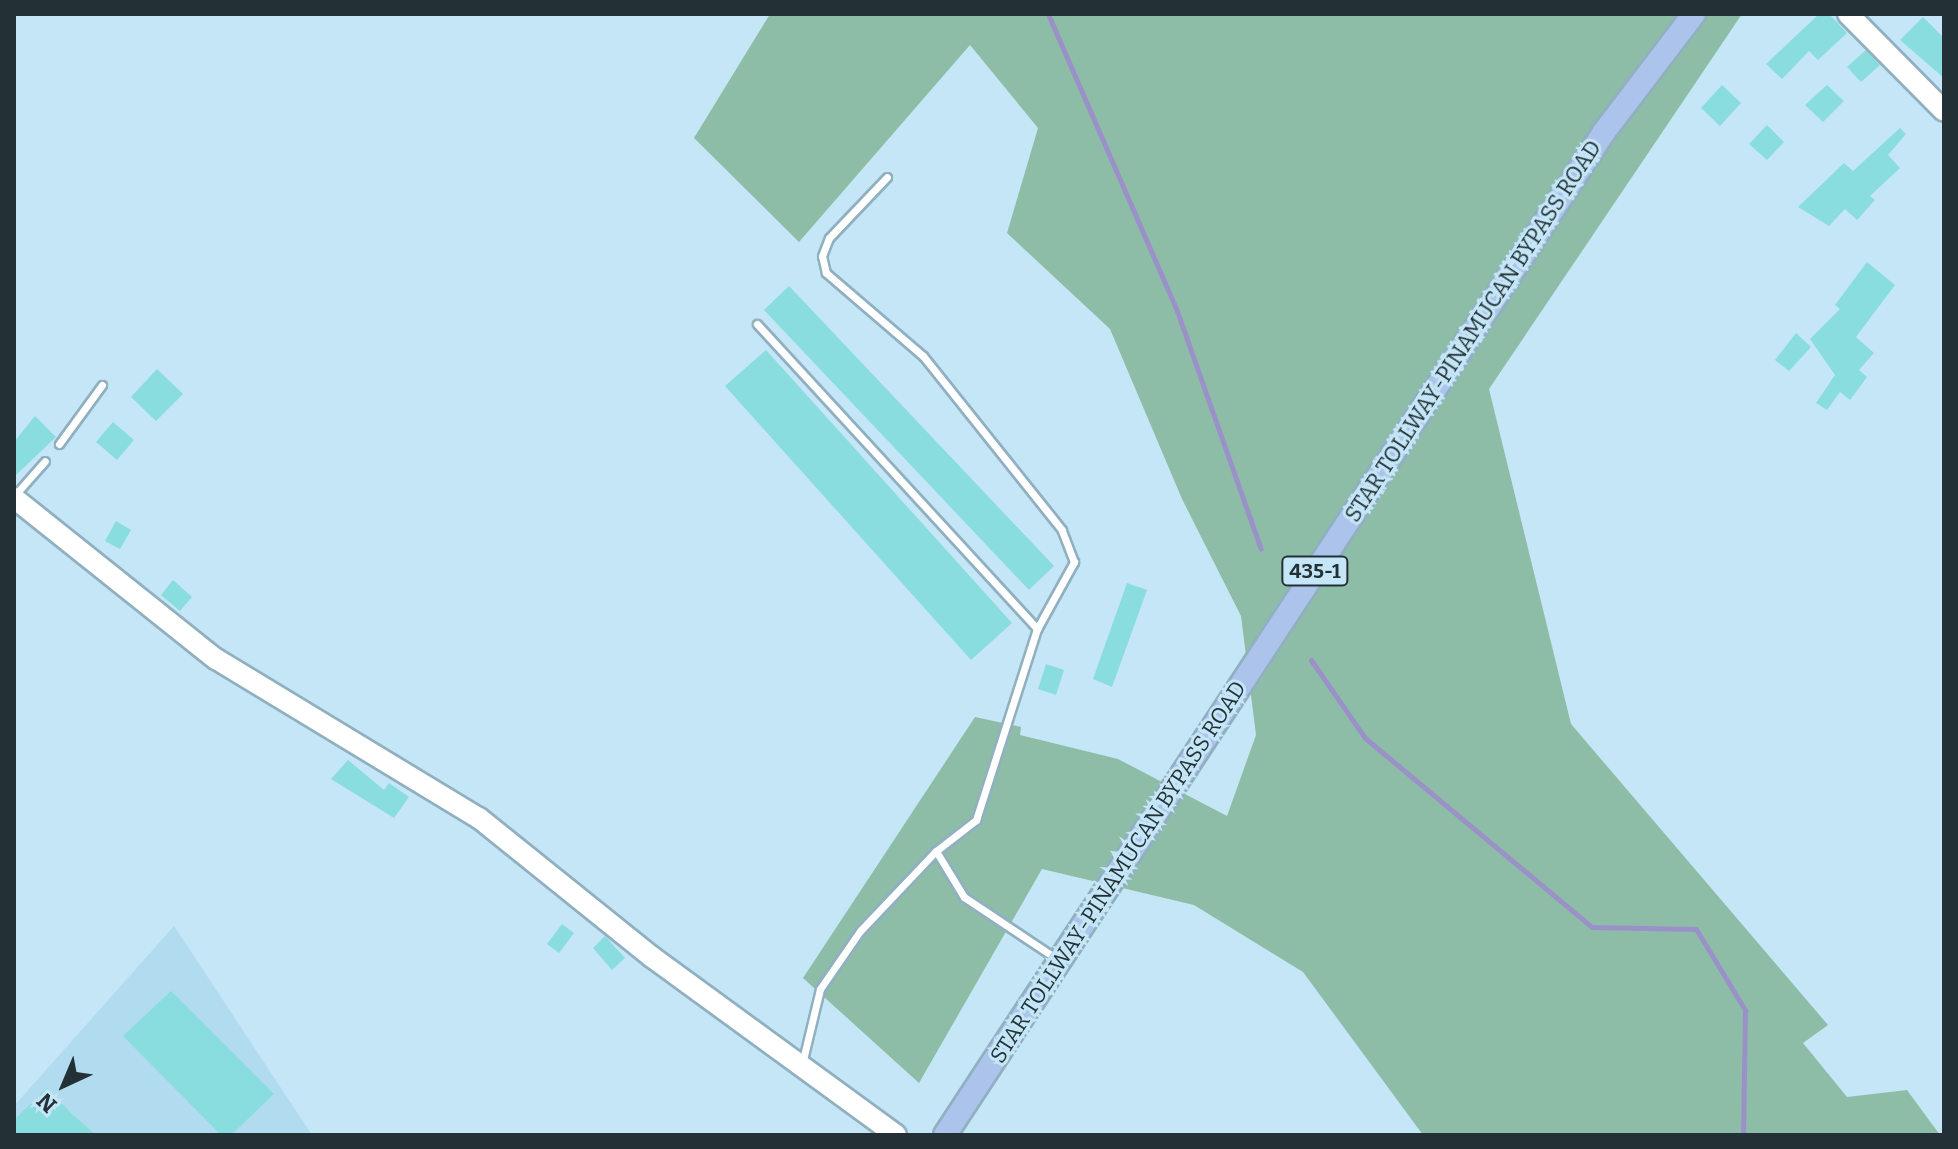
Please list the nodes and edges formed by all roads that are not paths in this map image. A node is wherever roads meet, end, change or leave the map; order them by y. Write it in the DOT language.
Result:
graph roads {
  1 [pos="1694,14"];
  2 [pos="1848,14"];
  3 [pos="1944,111"];
  4 [pos="887,177"];
  5 [pos="757,324"];
  6 [pos="102,385"];
  7 [pos="59,444"];
  8 [pos="45,461"];
  9 [pos="14,497"];
  10 [pos="1037,629"];
  11 [pos="936,851"];
  12 [pos="1059,960"];
  13 [pos="801,1066"];
  14 [pos="896,1135"];
  15 [pos="945,1135"];
  1 -- 12 [label="main road, STAR TOLLWAY-PINAMUCAN BYPASS ROAD / 435-1"];
  2 -- 3 [label="street"];
  4 -- 10 [label="lane"];
  5 -- 10 [label="lane"];
  6 -- 7 [label="lane"];
  8 -- 9 [label="lane"];
  9 -- 13 [label="street"];
  10 -- 11 [label="lane"];
  11 -- 12 [label="lane"];
  11 -- 13 [label="lane"];
  12 -- 15 [label="main road, STAR TOLLWAY-PINAMUCAN BYPASS ROAD / 435-1"];
  13 -- 14 [label="street"];
}
